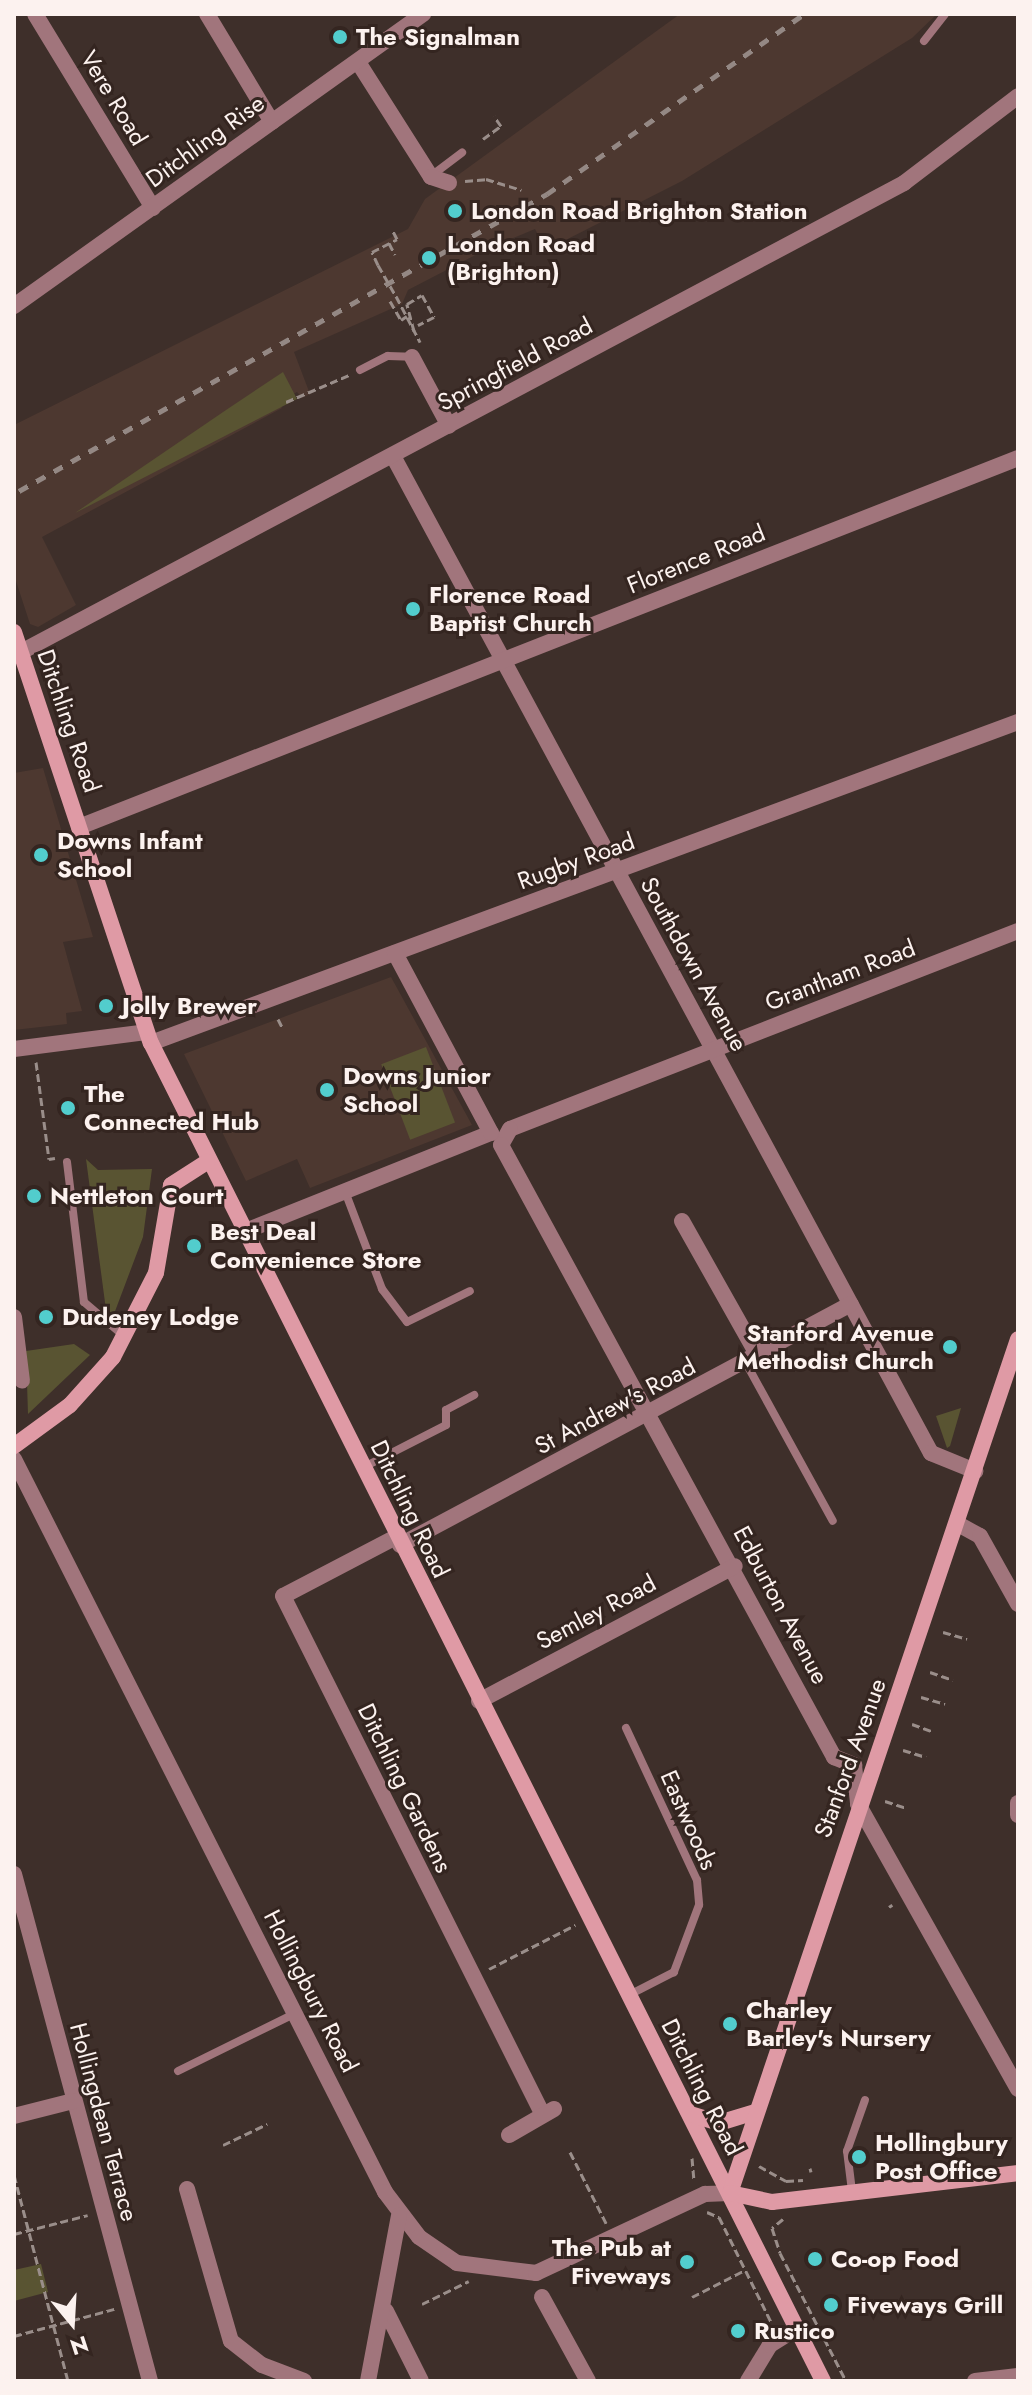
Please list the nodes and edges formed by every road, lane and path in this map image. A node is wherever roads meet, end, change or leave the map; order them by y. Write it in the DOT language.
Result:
graph roads {
  1 [pos="35,14"];
  2 [pos="207,14"];
  3 [pos="945,14"];
  4 [pos="418,16"];
  5 [pos="924,41"];
  6 [pos="358,62"];
  7 [pos="1018,96"];
  8 [pos="494,116"];
  9 [pos="272,122"];
  10 [pos="483,139"];
  11 [pos="462,153"];
  12 [pos="431,177"];
  13 [pos="449,183"];
  14 [pos="521,190"];
  15 [pos="153,208"];
  16 [pos="393,231"];
  17 [pos="389,243"];
  18 [pos="395,255"];
  19 [pos="390,301"];
  20 [pos="14,306"];
  21 [pos="407,316"];
  22 [pos="418,325"];
  23 [pos="414,331"];
  24 [pos="412,357"];
  25 [pos="360,370"];
  26 [pos="286,402"];
  27 [pos="449,426"];
  28 [pos="393,456"];
  29 [pos="1018,458"];
  30 [pos="14,632"];
  31 [pos="21,652"];
  32 [pos="503,661"];
  33 [pos="1018,722"];
  34 [pos="79,827"];
  35 [pos="616,872"];
  36 [pos="1018,931"];
  37 [pos="395,953"];
  38 [pos="278,1019"];
  39 [pos="282,1027"];
  40 [pos="148,1037"];
  41 [pos="34,1046"];
  42 [pos="14,1049"];
  43 [pos="713,1050"];
  44 [pos="496,1134"];
  45 [pos="67,1162"];
  46 [pos="207,1162"];
  47 [pos="346,1194"];
  48 [pos="682,1221"];
  49 [pos="243,1232"];
  50 [pos="470,1291"];
  51 [pos="851,1304"];
  52 [pos="14,1317"];
  53 [pos="126,1338"];
  54 [pos="1017,1344"];
  55 [pos="752,1360"];
  56 [pos="22,1381"];
  57 [pos="474,1395"];
  58 [pos="650,1415"];
  59 [pos="14,1446"];
  60 [pos="14,1459"];
  61 [pos="363,1468"];
  62 [pos="975,1471"];
  63 [pos="833,1521"];
  64 [pos="958,1524"];
  65 [pos="398,1541"];
  66 [pos="735,1566"];
  67 [pos="1018,1604"];
  68 [pos="943,1632"];
  69 [pos="967,1639"];
  70 [pos="930,1672"];
  71 [pos="953,1680"];
  72 [pos="921,1697"];
  73 [pos="479,1701"];
  74 [pos="945,1704"];
  75 [pos="912,1724"];
  76 [pos="626,1728"];
  77 [pos="934,1732"];
  78 [pos="903,1750"];
  79 [pos="926,1757"];
  80 [pos="885,1801"];
  81 [pos="1018,1803"];
  82 [pos="858,1804"];
  83 [pos="907,1808"];
  84 [pos="1018,1815"];
  85 [pos="14,1874"];
  86 [pos="589,1917"];
  87 [pos="472,1978"];
  88 [pos="628,1995"];
  89 [pos="295,2014"];
  90 [pos="178,2071"];
  91 [pos="1018,2089"];
  92 [pos="865,2100"];
  93 [pos="73,2101"];
  94 [pos="756,2112"];
  95 [pos="690,2114"];
  96 [pos="14,2116"];
  97 [pos="267,2124"];
  98 [pos="509,2135"];
  99 [pos="223,2145"];
  100 [pos="758,2151"];
  101 [pos="570,2152"];
  102 [pos="689,2159"];
  103 [pos="1018,2173"];
  104 [pos="14,2175"];
  105 [pos="786,2181"];
  106 [pos="851,2183"];
  107 [pos="187,2189"];
  108 [pos="730,2193"];
  109 [pos="698,2197"];
  110 [pos="786,2200"];
  111 [pos="103,2211"];
  112 [pos="399,2216"];
  113 [pos="29,2230"];
  114 [pos="14,2234"];
  115 [pos="615,2241"];
  116 [pos="745,2270"];
  117 [pos="486,2272"];
  118 [pos="542,2297"];
  119 [pos="692,2297"];
  120 [pos="422,2304"];
  121 [pos="129,2305"];
  122 [pos="386,2311"];
  123 [pos="54,2326"];
  124 [pos="797,2328"];
  125 [pos="14,2336"];
  126 [pos="779,2338"];
  127 [pos="1018,2376"];
  128 [pos="68,2381"];
  129 [pos="150,2381"];
  130 [pos="304,2381"];
  131 [pos="368,2381"];
  132 [pos="421,2381"];
  133 [pos="588,2381"];
  134 [pos="748,2381"];
  135 [pos="823,2381"];
  136 [pos="846,2381"];
  137 [pos="975,2381"];
  1 -- 15 [label="street, Vere Road"];
  2 -- 9 [label="street"];
  3 -- 5 [label="lane"];
  4 -- 6 [label="street, Ditchling Rise"];
  6 -- 9 [label="street, Ditchling Rise"];
  6 -- 12 [label="street"];
  7 -- 27 [label="street, Springfield Road"];
  8 -- 10 [label="path"];
  9 -- 15 [label="street, Ditchling Rise"];
  11 -- 12 [label="lane"];
  12 -- 13 [label="street"];
  13 -- 14 [label="path"];
  15 -- 20 [label="street, Ditchling Rise"];
  16 -- 17 [label="path"];
  17 -- 18 [label="path"];
  17 -- 21 [label="path, bridge"];
  19 -- 21 [label="path"];
  21 -- 23 [label="path"];
  22 -- 22 [label="path"];
  22 -- 23 [label="path"];
  23 -- 24 [label="path"];
  24 -- 25 [label="lane"];
  24 -- 27 [label="street"];
  25 -- 26 [label="path"];
  27 -- 28 [label="street, Springfield Road"];
  28 -- 31 [label="street, Springfield Road"];
  28 -- 32 [label="street, Southdown Avenue"];
  29 -- 32 [label="street, Florence Road"];
  30 -- 31 [label="street, Ditchling Road"];
  31 -- 34 [label="street, Ditchling Road"];
  32 -- 34 [label="street, Florence Road"];
  32 -- 35 [label="street, Southdown Avenue"];
  33 -- 35 [label="street, Rugby Road"];
  34 -- 40 [label="street, Ditchling Road"];
  35 -- 37 [label="street, Rugby Road"];
  35 -- 43 [label="street, Southdown Avenue"];
  36 -- 43 [label="street, Grantham Road"];
  37 -- 40 [label="street, Rugby Road"];
  37 -- 44 [label="street, Edburton Avenue"];
  38 -- 39 [label="path"];
  40 -- 41 [label="street, Rugby Road"];
  40 -- 46 [label="street, Ditchling Road"];
  41 -- 42 [label="street, Rugby Road"];
  41 -- 45 [label="path"];
  43 -- 44 [label="street, Grantham Road"];
  43 -- 51 [label="street, Southdown Avenue"];
  44 -- 47 [label="street, Grantham Road"];
  44 -- 58 [label="street, Edburton Avenue"];
  45 -- 53 [label="lane"];
  46 -- 49 [label="street, Ditchling Road"];
  46 -- 53 [label="street"];
  47 -- 49 [label="street, Grantham Road"];
  47 -- 50 [label="lane"];
  48 -- 55 [label="street"];
  49 -- 61 [label="street, Ditchling Road"];
  51 -- 55 [label="street, St Andrew's Road"];
  51 -- 62 [label="street, Southdown Avenue"];
  52 -- 56 [label="street"];
  53 -- 59 [label="street"];
  54 -- 62 [label="street, Stanford Avenue"];
  55 -- 58 [label="street, St Andrew's Road"];
  55 -- 63 [label="lane"];
  57 -- 61 [label="lane"];
  58 -- 65 [label="street, St Andrew's Road"];
  58 -- 66 [label="street, Edburton Avenue"];
  60 -- 89 [label="street, Hollingbury Road"];
  61 -- 65 [label="street, Ditchling Road"];
  62 -- 64 [label="street, Stanford Avenue"];
  64 -- 67 [label="street"];
  64 -- 82 [label="street, Stanford Avenue"];
  65 -- 73 [label="street, Ditchling Road"];
  65 -- 87 [label="street, Ditchling Gardens"];
  66 -- 73 [label="street, Semley Road"];
  66 -- 82 [label="street, Edburton Avenue"];
  68 -- 69 [label="path"];
  70 -- 71 [label="path"];
  72 -- 74 [label="path"];
  73 -- 86 [label="street, Ditchling Road"];
  75 -- 77 [label="path"];
  76 -- 88 [label="lane, Eastwoods"];
  78 -- 79 [label="path"];
  80 -- 83 [label="path"];
  81 -- 84 [label="street"];
  82 -- 91 [label="street, Edburton Avenue"];
  82 -- 94 [label="street, Stanford Avenue"];
  85 -- 93 [label="street, Hollingdean Terrace"];
  86 -- 87 [label="path"];
  86 -- 88 [label="street, Ditchling Road"];
  87 -- 98 [label="street, Ditchling Gardens"];
  88 -- 95 [label="street, Ditchling Road"];
  89 -- 90 [label="lane"];
  89 -- 112 [label="street, Hollingbury Road"];
  92 -- 106 [label="lane"];
  93 -- 96 [label="street"];
  93 -- 111 [label="street, Hollingdean Terrace"];
  94 -- 95 [label="street"];
  94 -- 108 [label="street, Stanford Avenue"];
  95 -- 108 [label="street, Ditchling Road"];
  97 -- 99 [label="path"];
  100 -- 105 [label="path"];
  101 -- 115 [label="path"];
  102 -- 109 [label="path"];
  103 -- 106 [label="street"];
  104 -- 113 [label="path"];
  105 -- 106 [label="path"];
  105 -- 110 [label="path"];
  106 -- 110 [label="street"];
  107 -- 130 [label="street"];
  108 -- 109 [label="street, Hollingbury Road"];
  108 -- 110 [label="street"];
  108 -- 124 [label="street, Ditchling Road"];
  109 -- 115 [label="street, Hollingbury Road"];
  109 -- 116 [label="path"];
  110 -- 136 [label="path"];
  111 -- 113 [label="path"];
  111 -- 121 [label="street, Hollingdean Terrace"];
  112 -- 117 [label="street, Hollingbury Road"];
  112 -- 122 [label="street"];
  113 -- 114 [label="path"];
  113 -- 123 [label="path"];
  115 -- 117 [label="street, Hollingbury Road"];
  116 -- 119 [label="path"];
  116 -- 126 [label="path"];
  117 -- 120 [label="path"];
  118 -- 133 [label="street"];
  121 -- 123 [label="path"];
  121 -- 129 [label="street, Hollingdean Terrace"];
  122 -- 131 [label="street"];
  122 -- 132 [label="street"];
  123 -- 125 [label="path"];
  123 -- 128 [label="path"];
  124 -- 126 [label="street"];
  124 -- 135 [label="street, Ditchling Road"];
  126 -- 134 [label="street"];
  127 -- 137 [label="street"];
}
